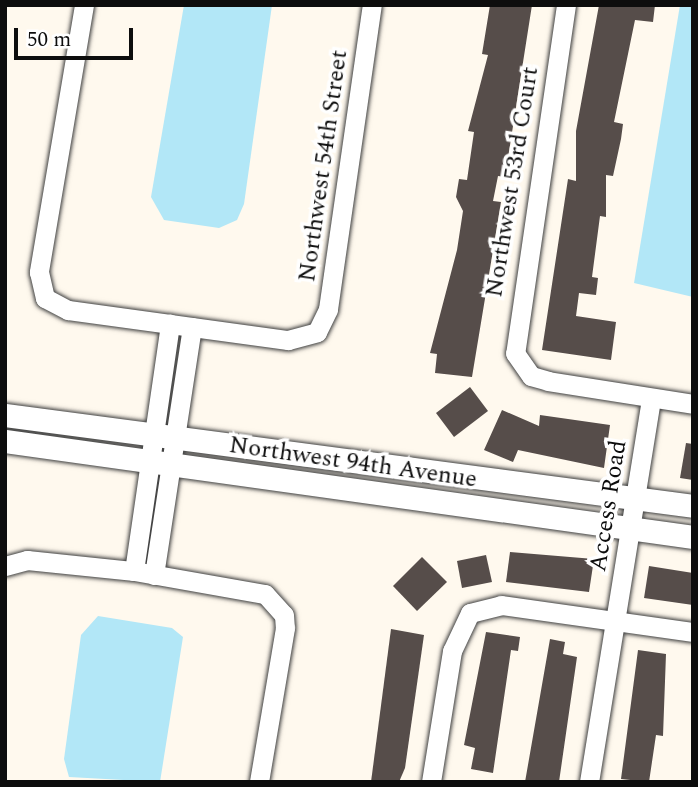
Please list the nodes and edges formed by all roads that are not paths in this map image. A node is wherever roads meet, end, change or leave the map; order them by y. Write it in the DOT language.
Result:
graph roads {
  1 [pos="84,5"];
  2 [pos="372,5"];
  3 [pos="566,5"];
  4 [pos="170,324"];
  5 [pos="192,327"];
  6 [pos="651,399"];
  7 [pos="693,404"];
  8 [pos="5,415"];
  9 [pos="166,437"];
  10 [pos="5,441"];
  11 [pos="162,463"];
  12 [pos="636,498"];
  13 [pos="693,506"];
  14 [pos="631,528"];
  15 [pos="693,537"];
  16 [pos="5,566"];
  17 [pos="134,571"];
  18 [pos="154,575"];
  19 [pos="614,621"];
  20 [pos="693,632"];
  21 [pos="259,782"];
  22 [pos="431,782"];
  23 [pos="589,782"];
  1 -- 4 [label="street"];
  2 -- 5 [label="street, Northwest 54th Street"];
  3 -- 6 [label="street, Northwest 53rd Court"];
  4 -- 5 [label="street"];
  4 -- 9 [label="street"];
  5 -- 9 [label="street"];
  6 -- 7 [label="street"];
  6 -- 12 [label="street, Access Road"];
  8 -- 9 [label="street, Northwest 94th Avenue"];
  9 -- 11 [label="street"];
  9 -- 12 [label="street, Northwest 94th Avenue"];
  10 -- 11 [label="street, Northwest 94th Avenue"];
  11 -- 14 [label="street, Northwest 94th Avenue"];
  11 -- 17 [label="street"];
  11 -- 18 [label="street"];
  12 -- 13 [label="street, Northwest 94th Avenue"];
  12 -- 14 [label="street, Access Road"];
  14 -- 15 [label="street, Northwest 94th Avenue"];
  14 -- 19 [label="street, Access Road"];
  16 -- 17 [label="street"];
  17 -- 18 [label="street"];
  18 -- 21 [label="street"];
  19 -- 20 [label="street"];
  19 -- 22 [label="street"];
  19 -- 23 [label="street, Access Road"];
}
